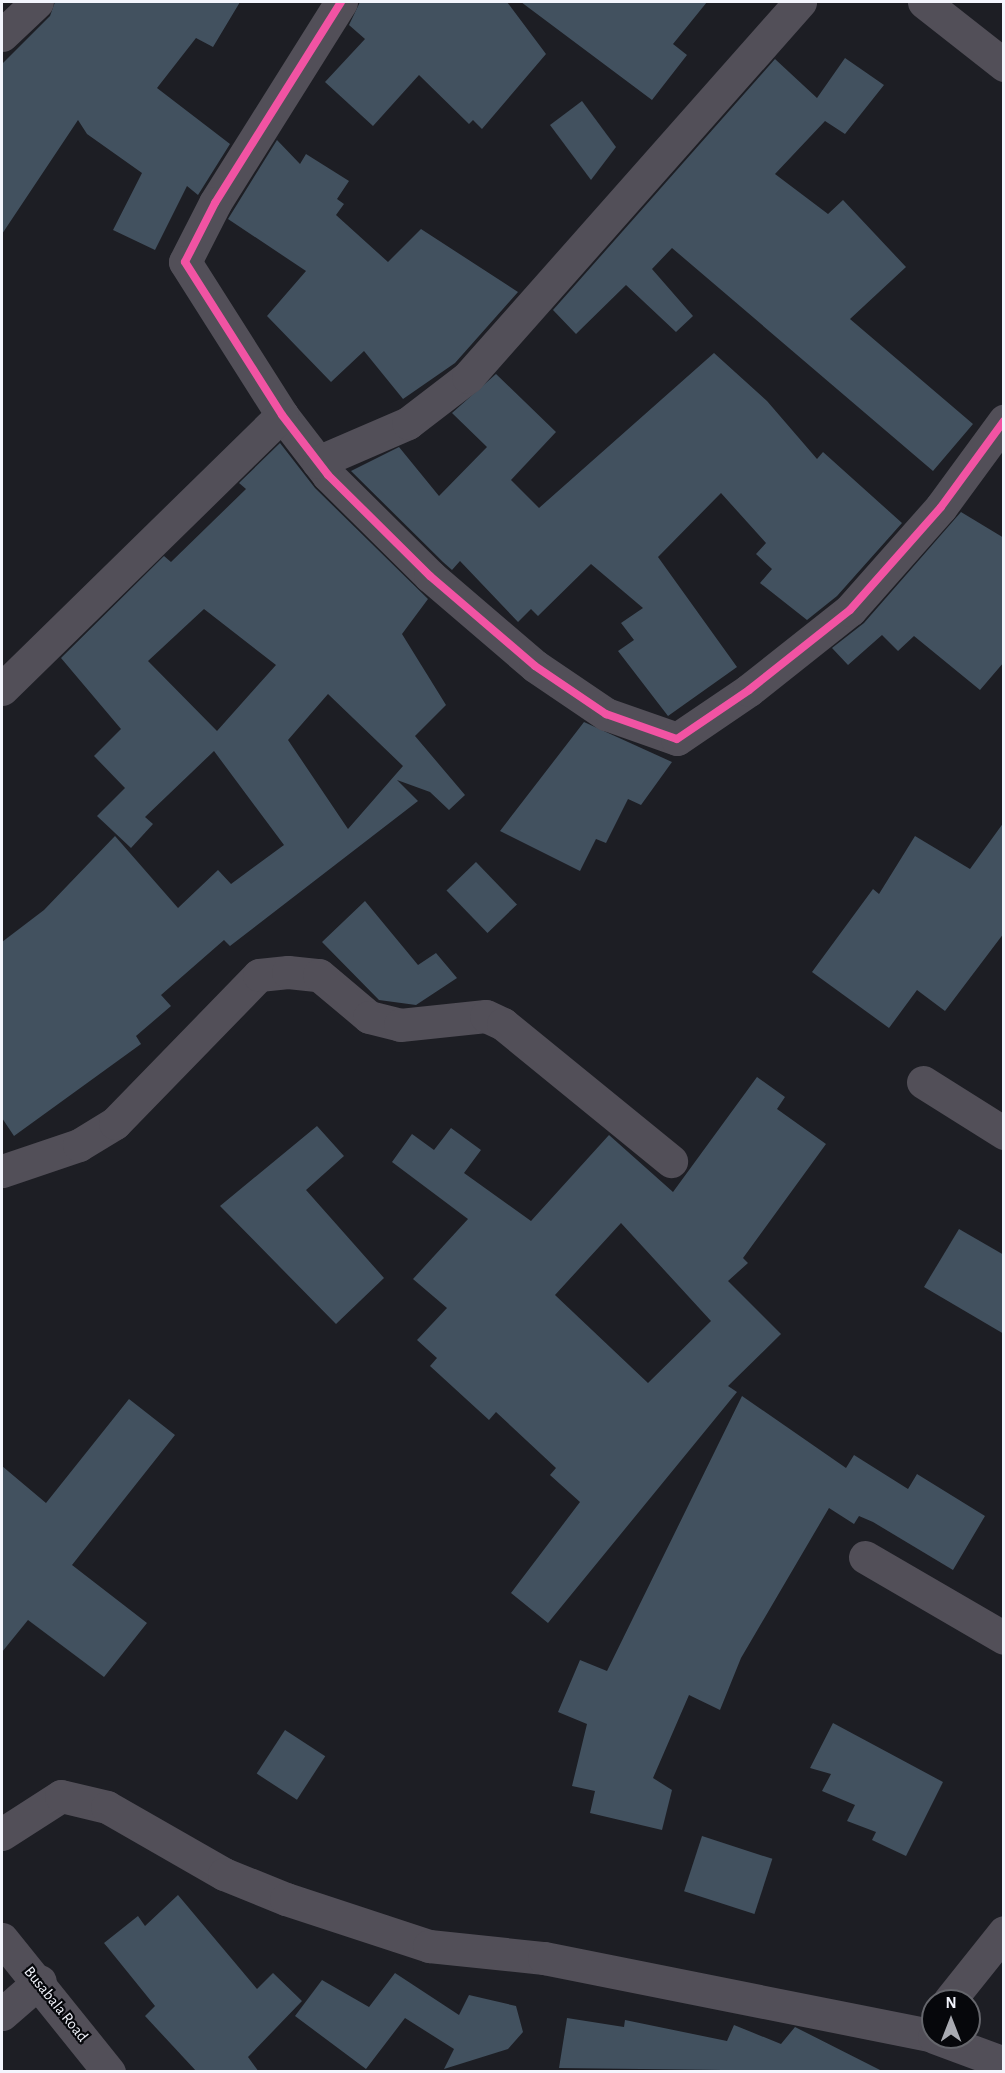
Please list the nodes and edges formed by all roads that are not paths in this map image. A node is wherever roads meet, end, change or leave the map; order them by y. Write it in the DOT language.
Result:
graph roads {
  1 [pos="37,2"];
  2 [pos="340,2"];
  3 [pos="800,2"];
  4 [pos="924,2"];
  5 [pos="2,35"];
  6 [pos="1004,64"];
  7 [pos="282,415"];
  8 [pos="1004,421"];
  9 [pos="318,462"];
  10 [pos="2,689"];
  11 [pos="923,1082"];
  12 [pos="1004,1133"];
  13 [pos="671,1161"];
  14 [pos="2,1171"];
  15 [pos="865,1557"];
  16 [pos="1004,1638"];
  17 [pos="2,1834"];
  18 [pos="1004,1932"];
  19 [pos="2,1939"];
  20 [pos="40,1981"];
  21 [pos="959,1989"];
  22 [pos="2,2014"];
  23 [pos="921,2030"];
  24 [pos="971,2049"];
  25 [pos="1004,2063"];
  26 [pos="109,2072"];
  1 -- 5 [label="street"];
  2 -- 7 [label="street"];
  3 -- 9 [label="street"];
  4 -- 6 [label="street"];
  7 -- 9 [label="street"];
  7 -- 10 [label="street"];
  8 -- 9 [label="street"];
  11 -- 12 [label="street"];
  13 -- 14 [label="street"];
  15 -- 16 [label="street"];
  17 -- 23 [label="street"];
  18 -- 21 [label="street"];
  19 -- 20 [label="street, Busabala Road"];
  20 -- 22 [label="street"];
  20 -- 26 [label="street, Busabala Road"];
  24 -- 25 [label="street"];
}
